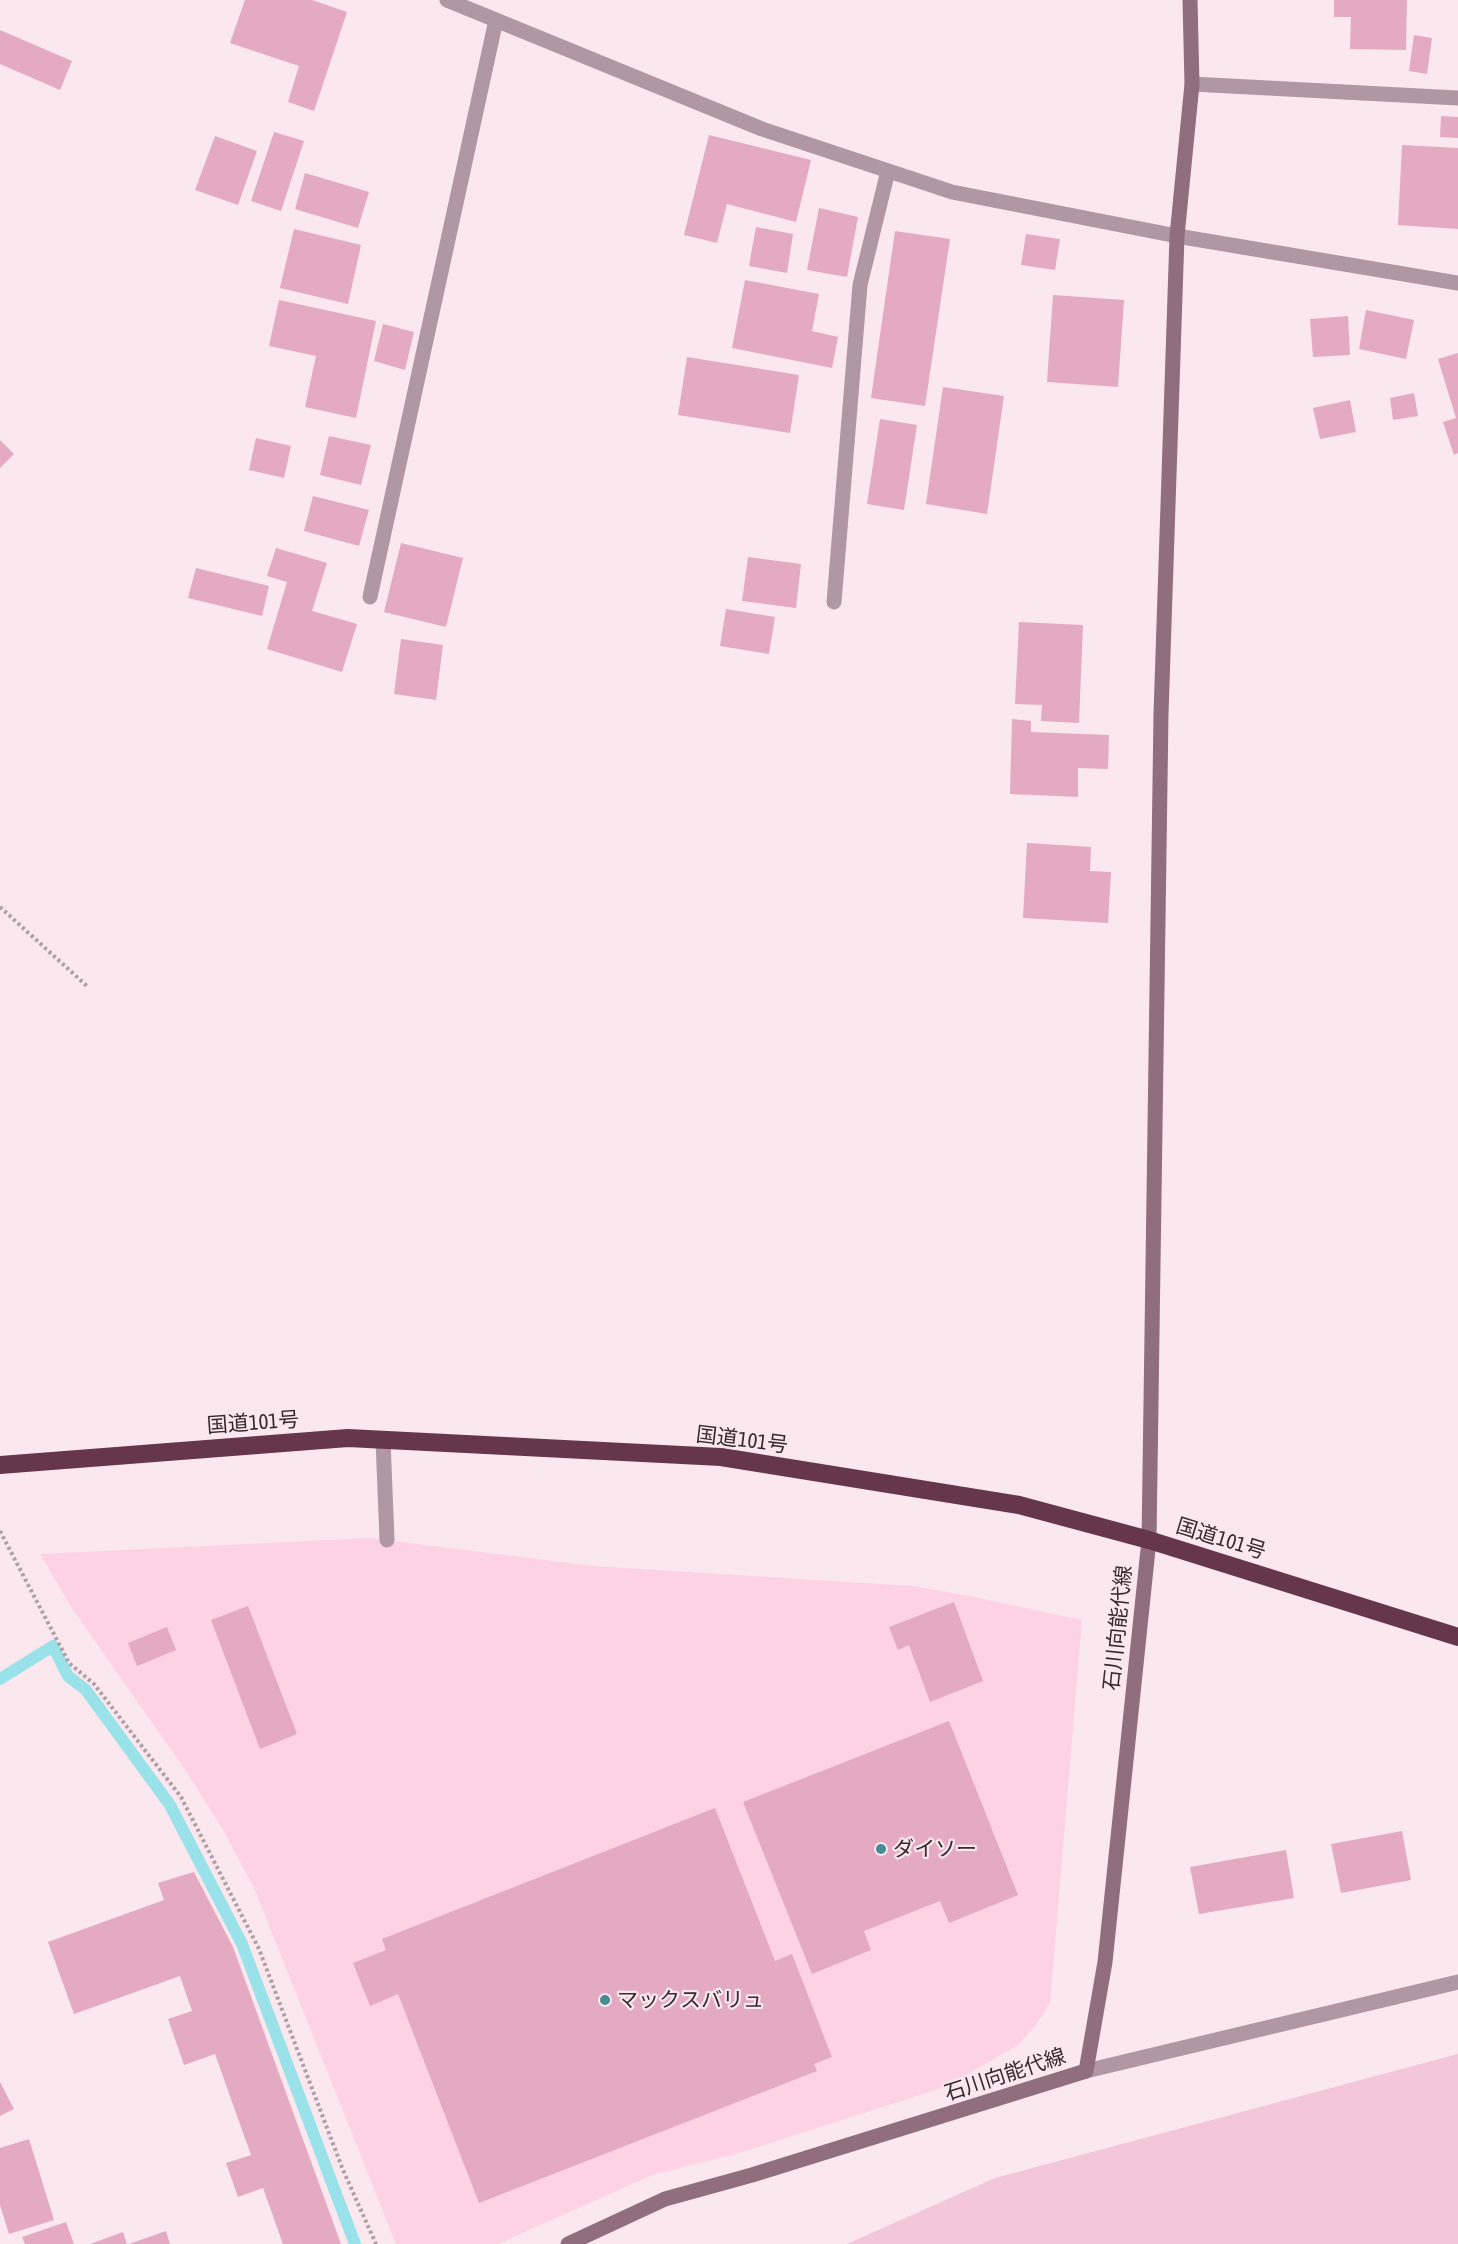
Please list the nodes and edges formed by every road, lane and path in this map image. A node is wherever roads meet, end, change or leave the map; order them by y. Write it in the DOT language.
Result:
graph roads {
  1 [pos="447,0"];
  2 [pos="1190,0"];
  3 [pos="496,20"];
  4 [pos="1192,84"];
  5 [pos="1458,98"];
  6 [pos="888,171"];
  7 [pos="1177,236"];
  8 [pos="1458,283"];
  9 [pos="370,597"];
  10 [pos="834,602"];
  11 [pos="0,907"];
  12 [pos="88,987"];
  13 [pos="383,1440"];
  14 [pos="0,1465"];
  15 [pos="0,1531"];
  16 [pos="387,1540"];
  17 [pos="1149,1540"];
  18 [pos="1458,1637"];
  19 [pos="1458,1982"];
  20 [pos="1086,2071"];
  21 [pos="376,2244"];
  22 [pos="568,2244"];
  1 -- 3 [label="street"];
  2 -- 4 [label="street, 石川向能代線"];
  3 -- 6 [label="street"];
  3 -- 9 [label="street"];
  4 -- 5 [label="street"];
  4 -- 7 [label="street, 石川向能代線"];
  6 -- 7 [label="street"];
  6 -- 10 [label="street"];
  7 -- 8 [label="street"];
  7 -- 17 [label="street, 石川向能代線"];
  11 -- 12 [label="path"];
  13 -- 14 [label="highway, 国道101号"];
  13 -- 16 [label="street"];
  13 -- 17 [label="highway, 国道101号"];
  15 -- 21 [label="path"];
  17 -- 18 [label="highway, 国道101号"];
  17 -- 20 [label="street, 石川向能代線"];
  19 -- 20 [label="street"];
  20 -- 22 [label="street, 石川向能代線"];
}
